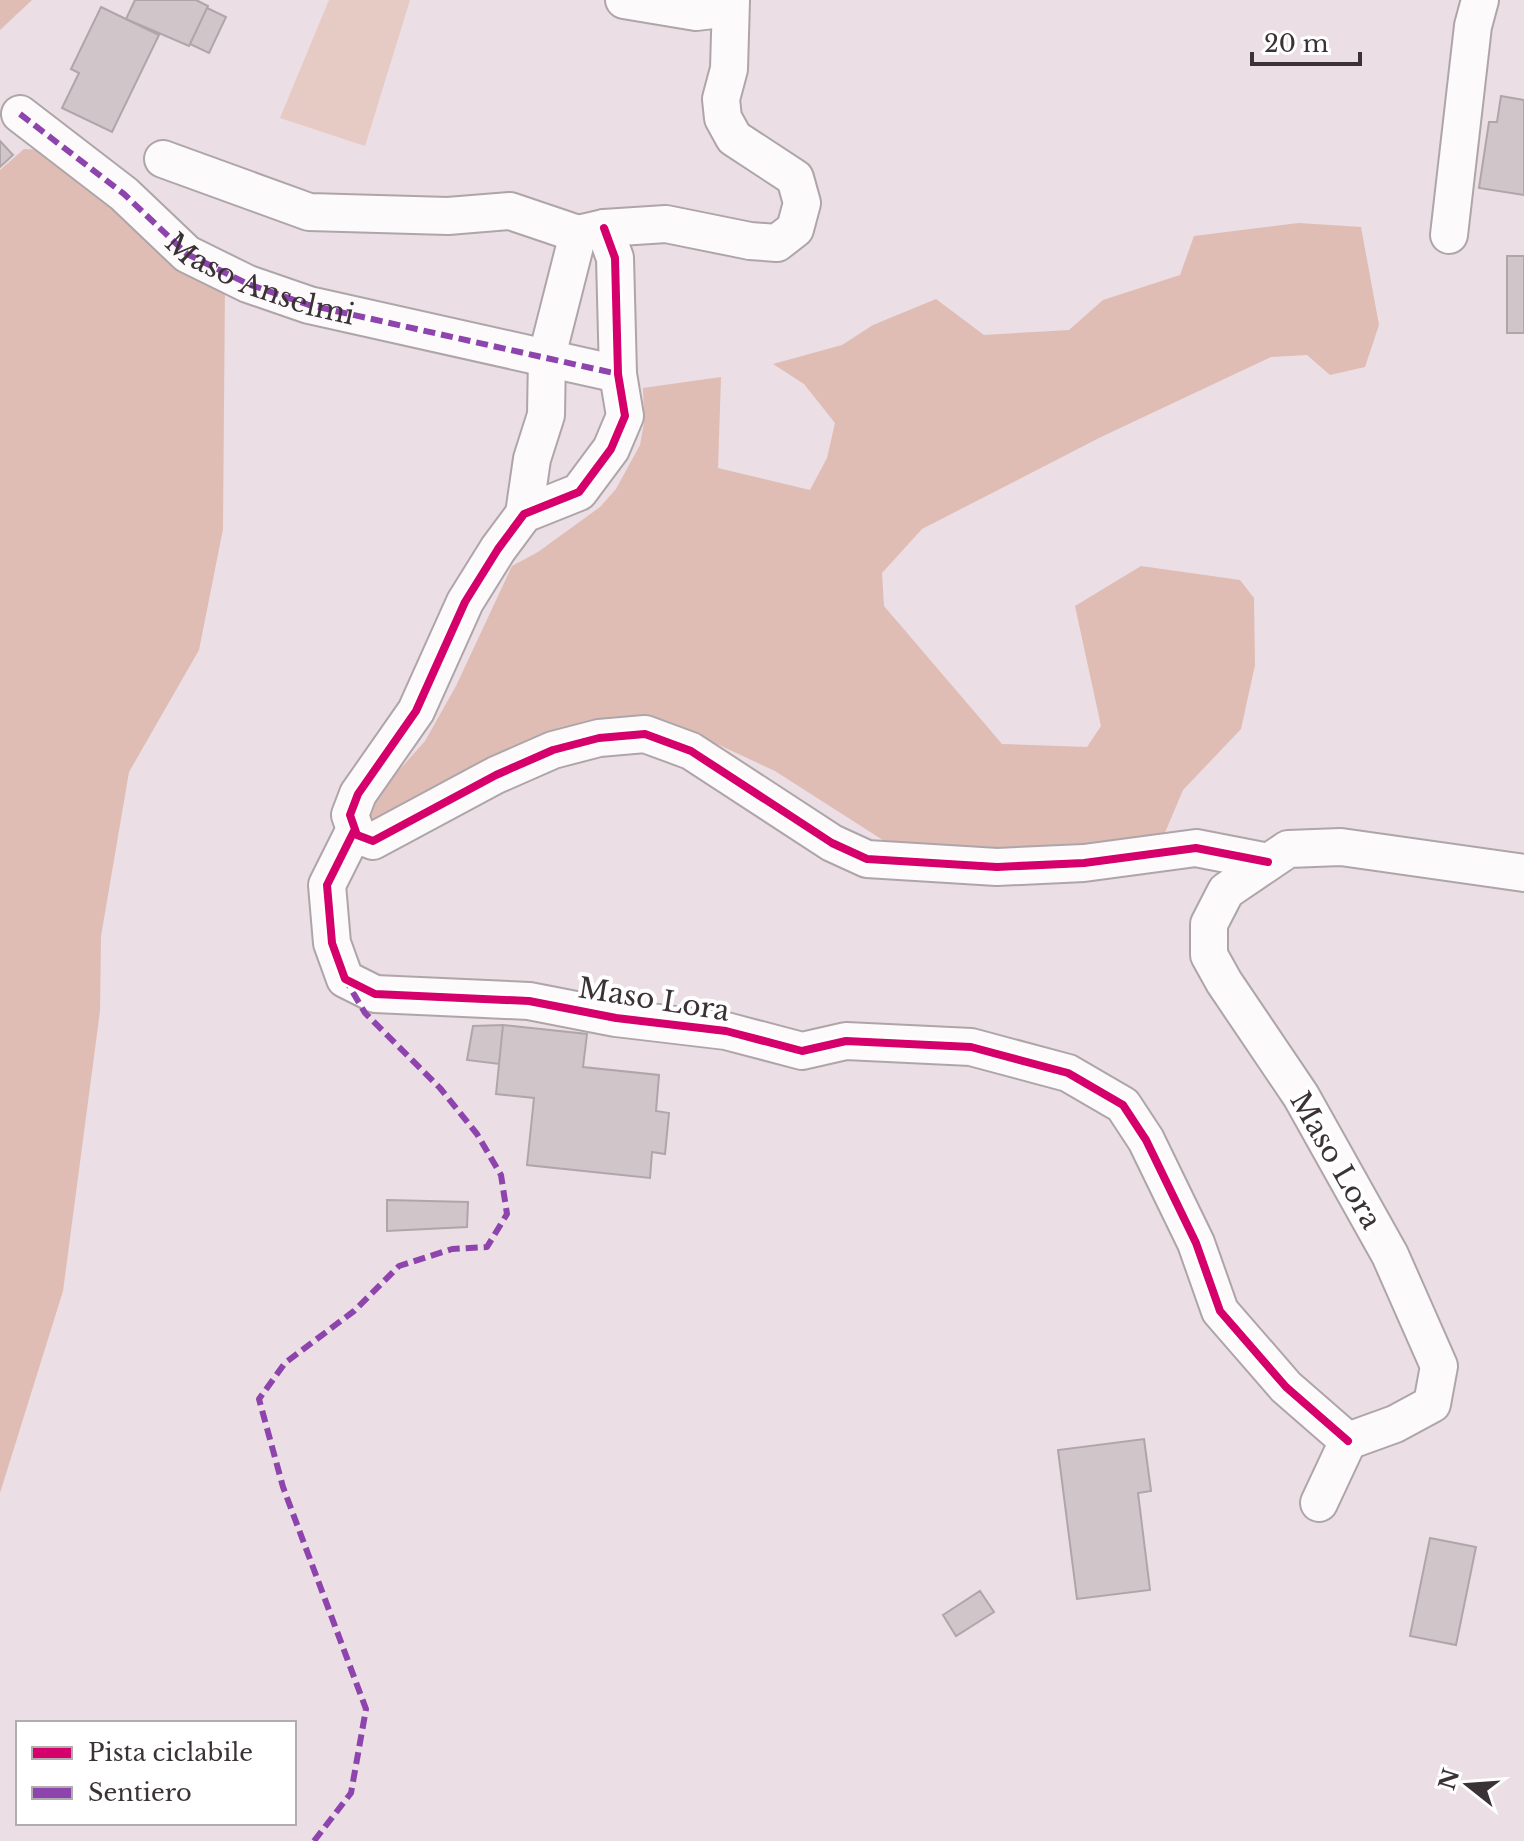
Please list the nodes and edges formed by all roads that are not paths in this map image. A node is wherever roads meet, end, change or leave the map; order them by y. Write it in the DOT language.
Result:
graph roads {
  1 [pos="624,0"];
  2 [pos="1480,0"];
  3 [pos="730,4"];
  4 [pos="20,114"];
  5 [pos="163,159"];
  6 [pos="591,231"];
  7 [pos="1449,235"];
  8 [pos="547,356"];
  9 [pos="618,374"];
  10 [pos="524,514"];
  11 [pos="354,831"];
  12 [pos="1268,862"];
  13 [pos="1524,873"];
  14 [pos="1348,1441"];
  15 [pos="1319,1503"];
  1 -- 3 [label="street"];
  2 -- 7 [label="street"];
  3 -- 6 [label="street"];
  4 -- 8 [label="street, Maso Anselmi"];
  5 -- 6 [label="street"];
  6 -- 8 [label="street"];
  6 -- 9 [label="street"];
  8 -- 9 [label="street, Maso Anselmi"];
  8 -- 10 [label="street"];
  9 -- 10 [label="street"];
  10 -- 11 [label="street"];
  11 -- 12 [label="street"];
  11 -- 14 [label="street, Maso Lora"];
  12 -- 13 [label="street"];
  12 -- 14 [label="street, Maso Lora"];
  14 -- 15 [label="street"];
}
